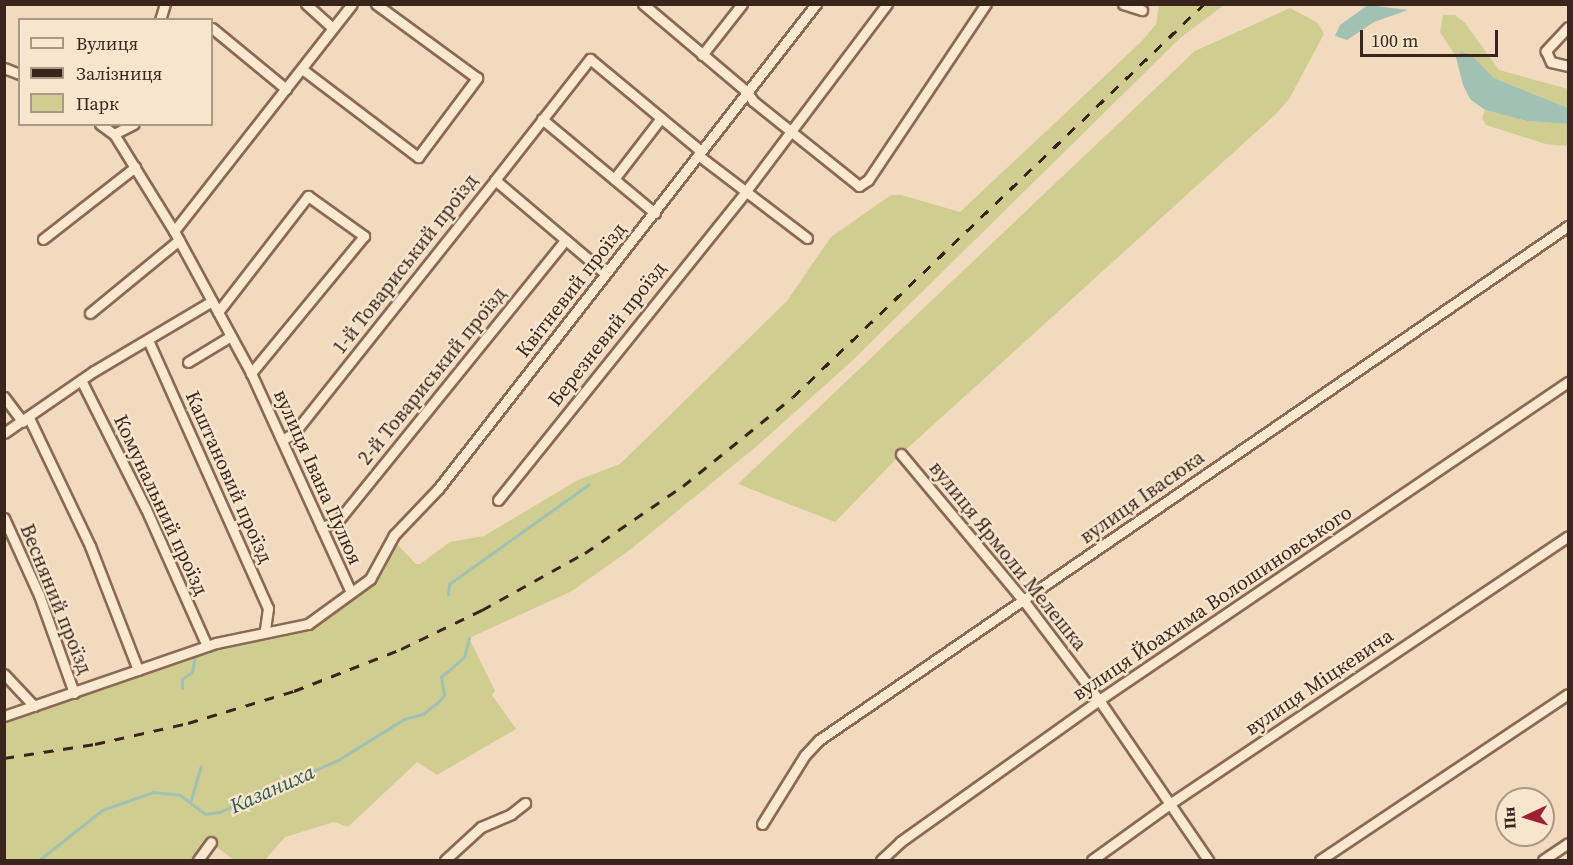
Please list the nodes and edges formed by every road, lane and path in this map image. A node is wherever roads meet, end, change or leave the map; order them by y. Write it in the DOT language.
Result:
graph roads {
  1 [pos="306,4"];
  2 [pos="352,4"];
  3 [pos="376,4"];
  4 [pos="643,4"];
  5 [pos="742,4"];
  6 [pos="816,4"];
  7 [pos="887,4"];
  8 [pos="986,4"];
  9 [pos="1124,4"];
  10 [pos="1142,10"];
  11 [pos="1569,27"];
  12 [pos="333,28"];
  13 [pos="213,29"];
  14 [pos="702,55"];
  15 [pos="1569,66"];
  16 [pos="302,69"];
  17 [pos="286,89"];
  18 [pos="747,92"];
  19 [pos="661,118"];
  20 [pos="542,119"];
  21 [pos="116,129"];
  22 [pos="790,131"];
  23 [pos="699,153"];
  24 [pos="135,167"];
  25 [pos="614,179"];
  26 [pos="495,180"];
  27 [pos="746,191"];
  28 [pos="655,213"];
  29 [pos="1569,226"];
  30 [pos="176,236"];
  31 [pos="43,238"];
  32 [pos="807,238"];
  33 [pos="565,240"];
  34 [pos="606,274"];
  35 [pos="212,301"];
  36 [pos="218,312"];
  37 [pos="90,313"];
  38 [pos="231,336"];
  39 [pos="148,340"];
  40 [pos="188,362"];
  41 [pos="251,373"];
  42 [pos="81,380"];
  43 [pos="1569,382"];
  44 [pos="4,396"];
  45 [pos="26,420"];
  46 [pos="4,433"];
  47 [pos="282,440"];
  48 [pos="901,454"];
  49 [pos="498,500"];
  50 [pos="4,518"];
  51 [pos="321,527"];
  52 [pos="1569,536"];
  53 [pos="350,590"];
  54 [pos="1024,601"];
  55 [pos="265,630"];
  56 [pos="207,646"];
  57 [pos="138,670"];
  58 [pos="4,674"];
  59 [pos="74,693"];
  60 [pos="1569,694"];
  61 [pos="1099,700"];
  62 [pos="34,706"];
  63 [pos="4,716"];
  64 [pos="525,803"];
  65 [pos="1171,803"];
  66 [pos="762,824"];
  67 [pos="211,842"];
  68 [pos="1569,843"];
  69 [pos="453,853"];
  70 [pos="198,861"];
  71 [pos="445,861"];
  72 [pos="461,861"];
  73 [pos="881,861"];
  74 [pos="1092,861"];
  75 [pos="1208,861"];
  76 [pos="1320,861"];
  77 [pos="1543,861"];
  1 -- 12 [label="street"];
  2 -- 12 [label="street"];
  3 -- 16 [label="street"];
  4 -- 14 [label="street"];
  5 -- 14 [label="street"];
  6 -- 18 [label="street, Квітневий проїзд"];
  7 -- 22 [label="street, Березневий проїзд"];
  8 -- 22 [label="street"];
  9 -- 10 [label="street"];
  11 -- 15 [label="street"];
  12 -- 16 [label="street"];
  13 -- 17 [label="street"];
  14 -- 18 [label="street"];
  16 -- 17 [label="street"];
  17 -- 30 [label="street"];
  18 -- 22 [label="street"];
  18 -- 23 [label="street, Квітневий проїзд"];
  19 -- 20 [label="street"];
  19 -- 23 [label="street"];
  19 -- 25 [label="street"];
  20 -- 25 [label="street"];
  20 -- 26 [label="street"];
  21 -- 24 [label="street, вулиця Івана Пулюя"];
  22 -- 27 [label="street, Березневий проїзд"];
  23 -- 27 [label="street"];
  23 -- 28 [label="street, Квітневий проїзд"];
  24 -- 30 [label="street, вулиця Івана Пулюя"];
  24 -- 31 [label="street"];
  25 -- 28 [label="street"];
  26 -- 33 [label="street, 1-й Товариський проїзд"];
  26 -- 47 [label="street, 1-й Товариський проїзд"];
  27 -- 32 [label="street"];
  27 -- 49 [label="street, Березневий проїзд"];
  28 -- 34 [label="street, Квітневий проїзд"];
  29 -- 54 [label="street, вулиця Івасюка"];
  30 -- 35 [label="street, вулиця Івана Пулюя"];
  30 -- 37 [label="street"];
  33 -- 34 [label="street, 1-й Товариський проїзд"];
  33 -- 51 [label="street, 2-й Товариський проїзд"];
  34 -- 53 [label="street, Квітневий проїзд"];
  35 -- 36 [label="street, вулиця Івана Пулюя"];
  35 -- 39 [label="street"];
  36 -- 38 [label="street, вулиця Івана Пулюя"];
  36 -- 41 [label="street"];
  38 -- 40 [label="street"];
  38 -- 41 [label="street, вулиця Івана Пулюя"];
  39 -- 42 [label="street"];
  39 -- 55 [label="street, Каштановий проїзд"];
  41 -- 47 [label="street, вулиця Івана Пулюя"];
  42 -- 45 [label="street"];
  42 -- 56 [label="street, Комунальний проїзд"];
  43 -- 61 [label="street, вулиця Йоахима Волошиновського"];
  44 -- 45 [label="street"];
  45 -- 46 [label="street"];
  45 -- 57 [label="street"];
  47 -- 51 [label="street, вулиця Івана Пулюя"];
  48 -- 54 [label="street, вулиця Ярмоли Мелешка"];
  50 -- 59 [label="street, Весняний проїзд"];
  51 -- 53 [label="street, вулиця Івана Пулюя"];
  52 -- 65 [label="street, вулиця Міцкевича"];
  53 -- 55 [label="street, вулиця Івана Пулюя"];
  54 -- 61 [label="street, вулиця Ярмоли Мелешка"];
  54 -- 66 [label="street, вулиця Івасюка"];
  55 -- 56 [label="street, вулиця Івана Пулюя"];
  56 -- 57 [label="street, вулиця Івана Пулюя"];
  57 -- 59 [label="street, вулиця Івана Пулюя"];
  58 -- 62 [label="street"];
  59 -- 62 [label="street, вулиця Івана Пулюя"];
  60 -- 76 [label="street"];
  61 -- 65 [label="street, вулиця Ярмоли Мелешка"];
  61 -- 73 [label="street, вулиця Йоахима Волошиновського"];
  62 -- 63 [label="street, вулиця Івана Пулюя"];
  64 -- 69 [label="street"];
  65 -- 74 [label="street, вулиця Міцкевича"];
  65 -- 75 [label="street, вулиця Ярмоли Мелешка"];
  67 -- 70 [label="street"];
  68 -- 77 [label="street"];
  69 -- 71 [label="street"];
  69 -- 72 [label="street"];
}
